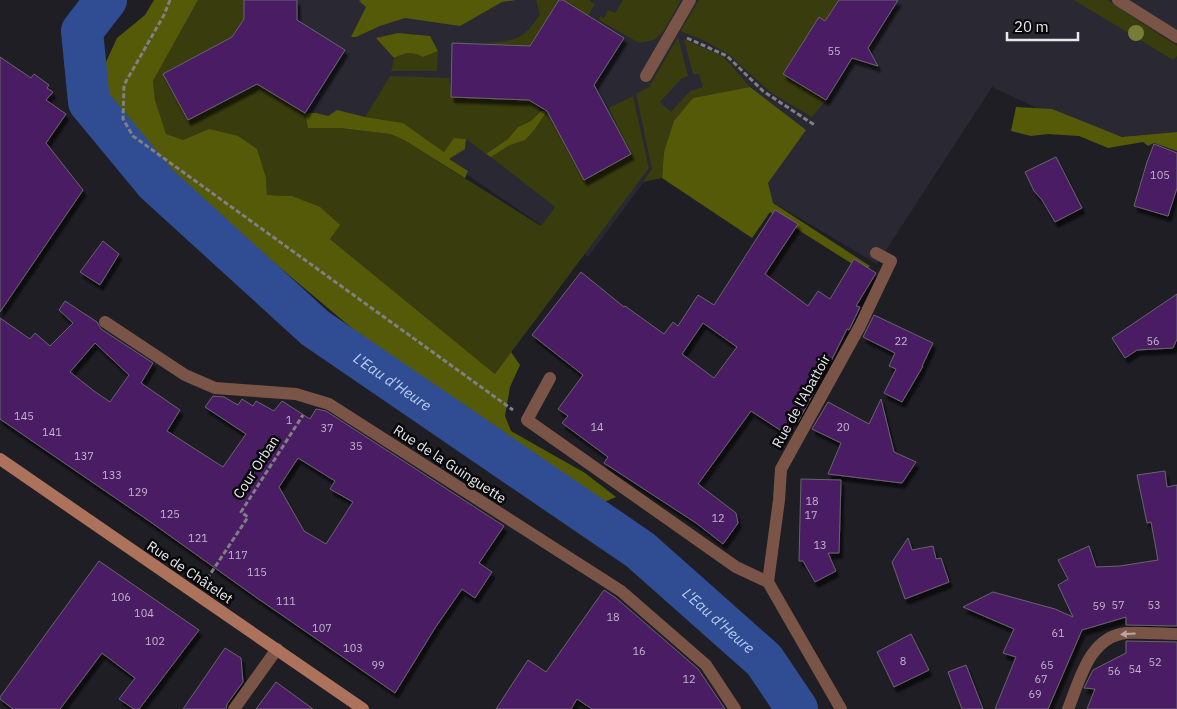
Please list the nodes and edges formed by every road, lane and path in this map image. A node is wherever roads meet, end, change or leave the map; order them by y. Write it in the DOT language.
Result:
graph roads {
  1 [pos="170,0"];
  2 [pos="690,0"];
  3 [pos="1118,0"];
  4 [pos="671,32"];
  5 [pos="1177,37"];
  6 [pos="646,76"];
  7 [pos="816,126"];
  8 [pos="876,253"];
  9 [pos="105,322"];
  10 [pos="550,378"];
  11 [pos="314,399"];
  12 [pos="527,420"];
  13 [pos="0,459"];
  14 [pos="768,582"];
  15 [pos="197,594"];
  16 [pos="1177,634"];
  17 [pos="277,649"];
  18 [pos="234,709"];
  19 [pos="364,709"];
  20 [pos="735,709"];
  21 [pos="841,709"];
  22 [pos="1068,709"];
  1 -- 12 [label="path"];
  2 -- 4 [label="street"];
  3 -- 5 [label="street"];
  4 -- 6 [label="street"];
  4 -- 7 [label="path"];
  8 -- 14 [label="street, Rue de l'Abattoir"];
  9 -- 11 [label="street, Rue de la Guinguette"];
  10 -- 12 [label="street"];
  11 -- 15 [label="path, Cour Orban"];
  11 -- 20 [label="street, Rue de la Guinguette"];
  12 -- 14 [label="street"];
  13 -- 15 [label="main road, Rue de Châtelet"];
  14 -- 21 [label="street"];
  15 -- 17 [label="main road, Rue de Châtelet"];
  16 -- 22 [label="street, one-way"];
  17 -- 18 [label="street"];
  17 -- 19 [label="main road, Rue de Châtelet"];
}
